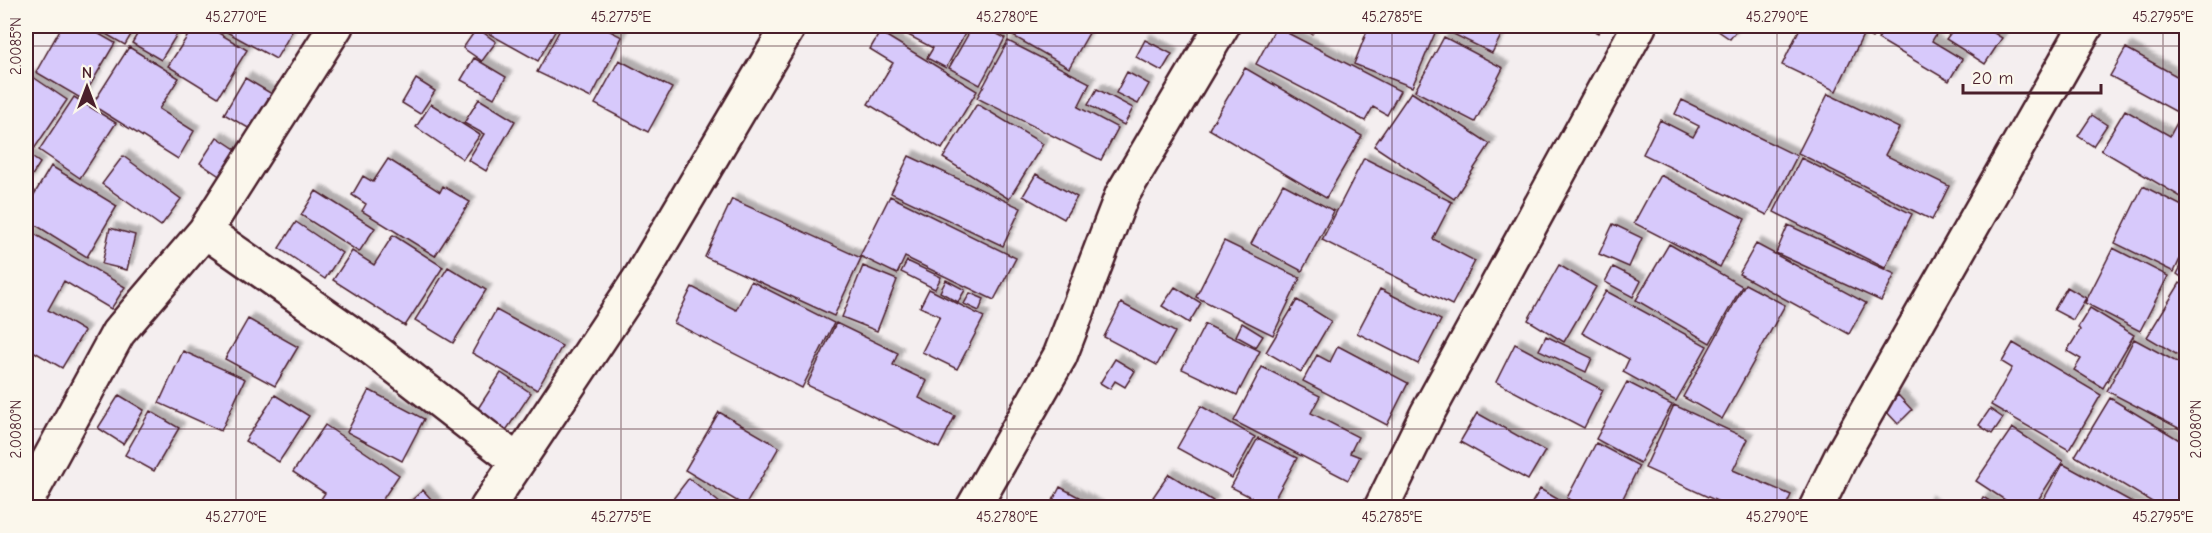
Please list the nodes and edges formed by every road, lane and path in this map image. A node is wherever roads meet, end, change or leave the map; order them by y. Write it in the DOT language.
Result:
graph roads {
  1 [pos="336,26"];
  2 [pos="789,26"];
  3 [pos="1222,26"];
  4 [pos="1639,26"];
  5 [pos="2086,26"];
  6 [pos="205,231"];
  7 [pos="517,461"];
  8 [pos="26,502"];
  9 [pos="487,507"];
  10 [pos="973,507"];
  11 [pos="1381,507"];
  12 [pos="1816,507"];
  1 -- 6 [label="street"];
  2 -- 7 [label="street"];
  3 -- 10 [label="street"];
  4 -- 11 [label="street"];
  5 -- 12 [label="street"];
  6 -- 7 [label="street"];
  6 -- 8 [label="street"];
  7 -- 9 [label="street"];
}
